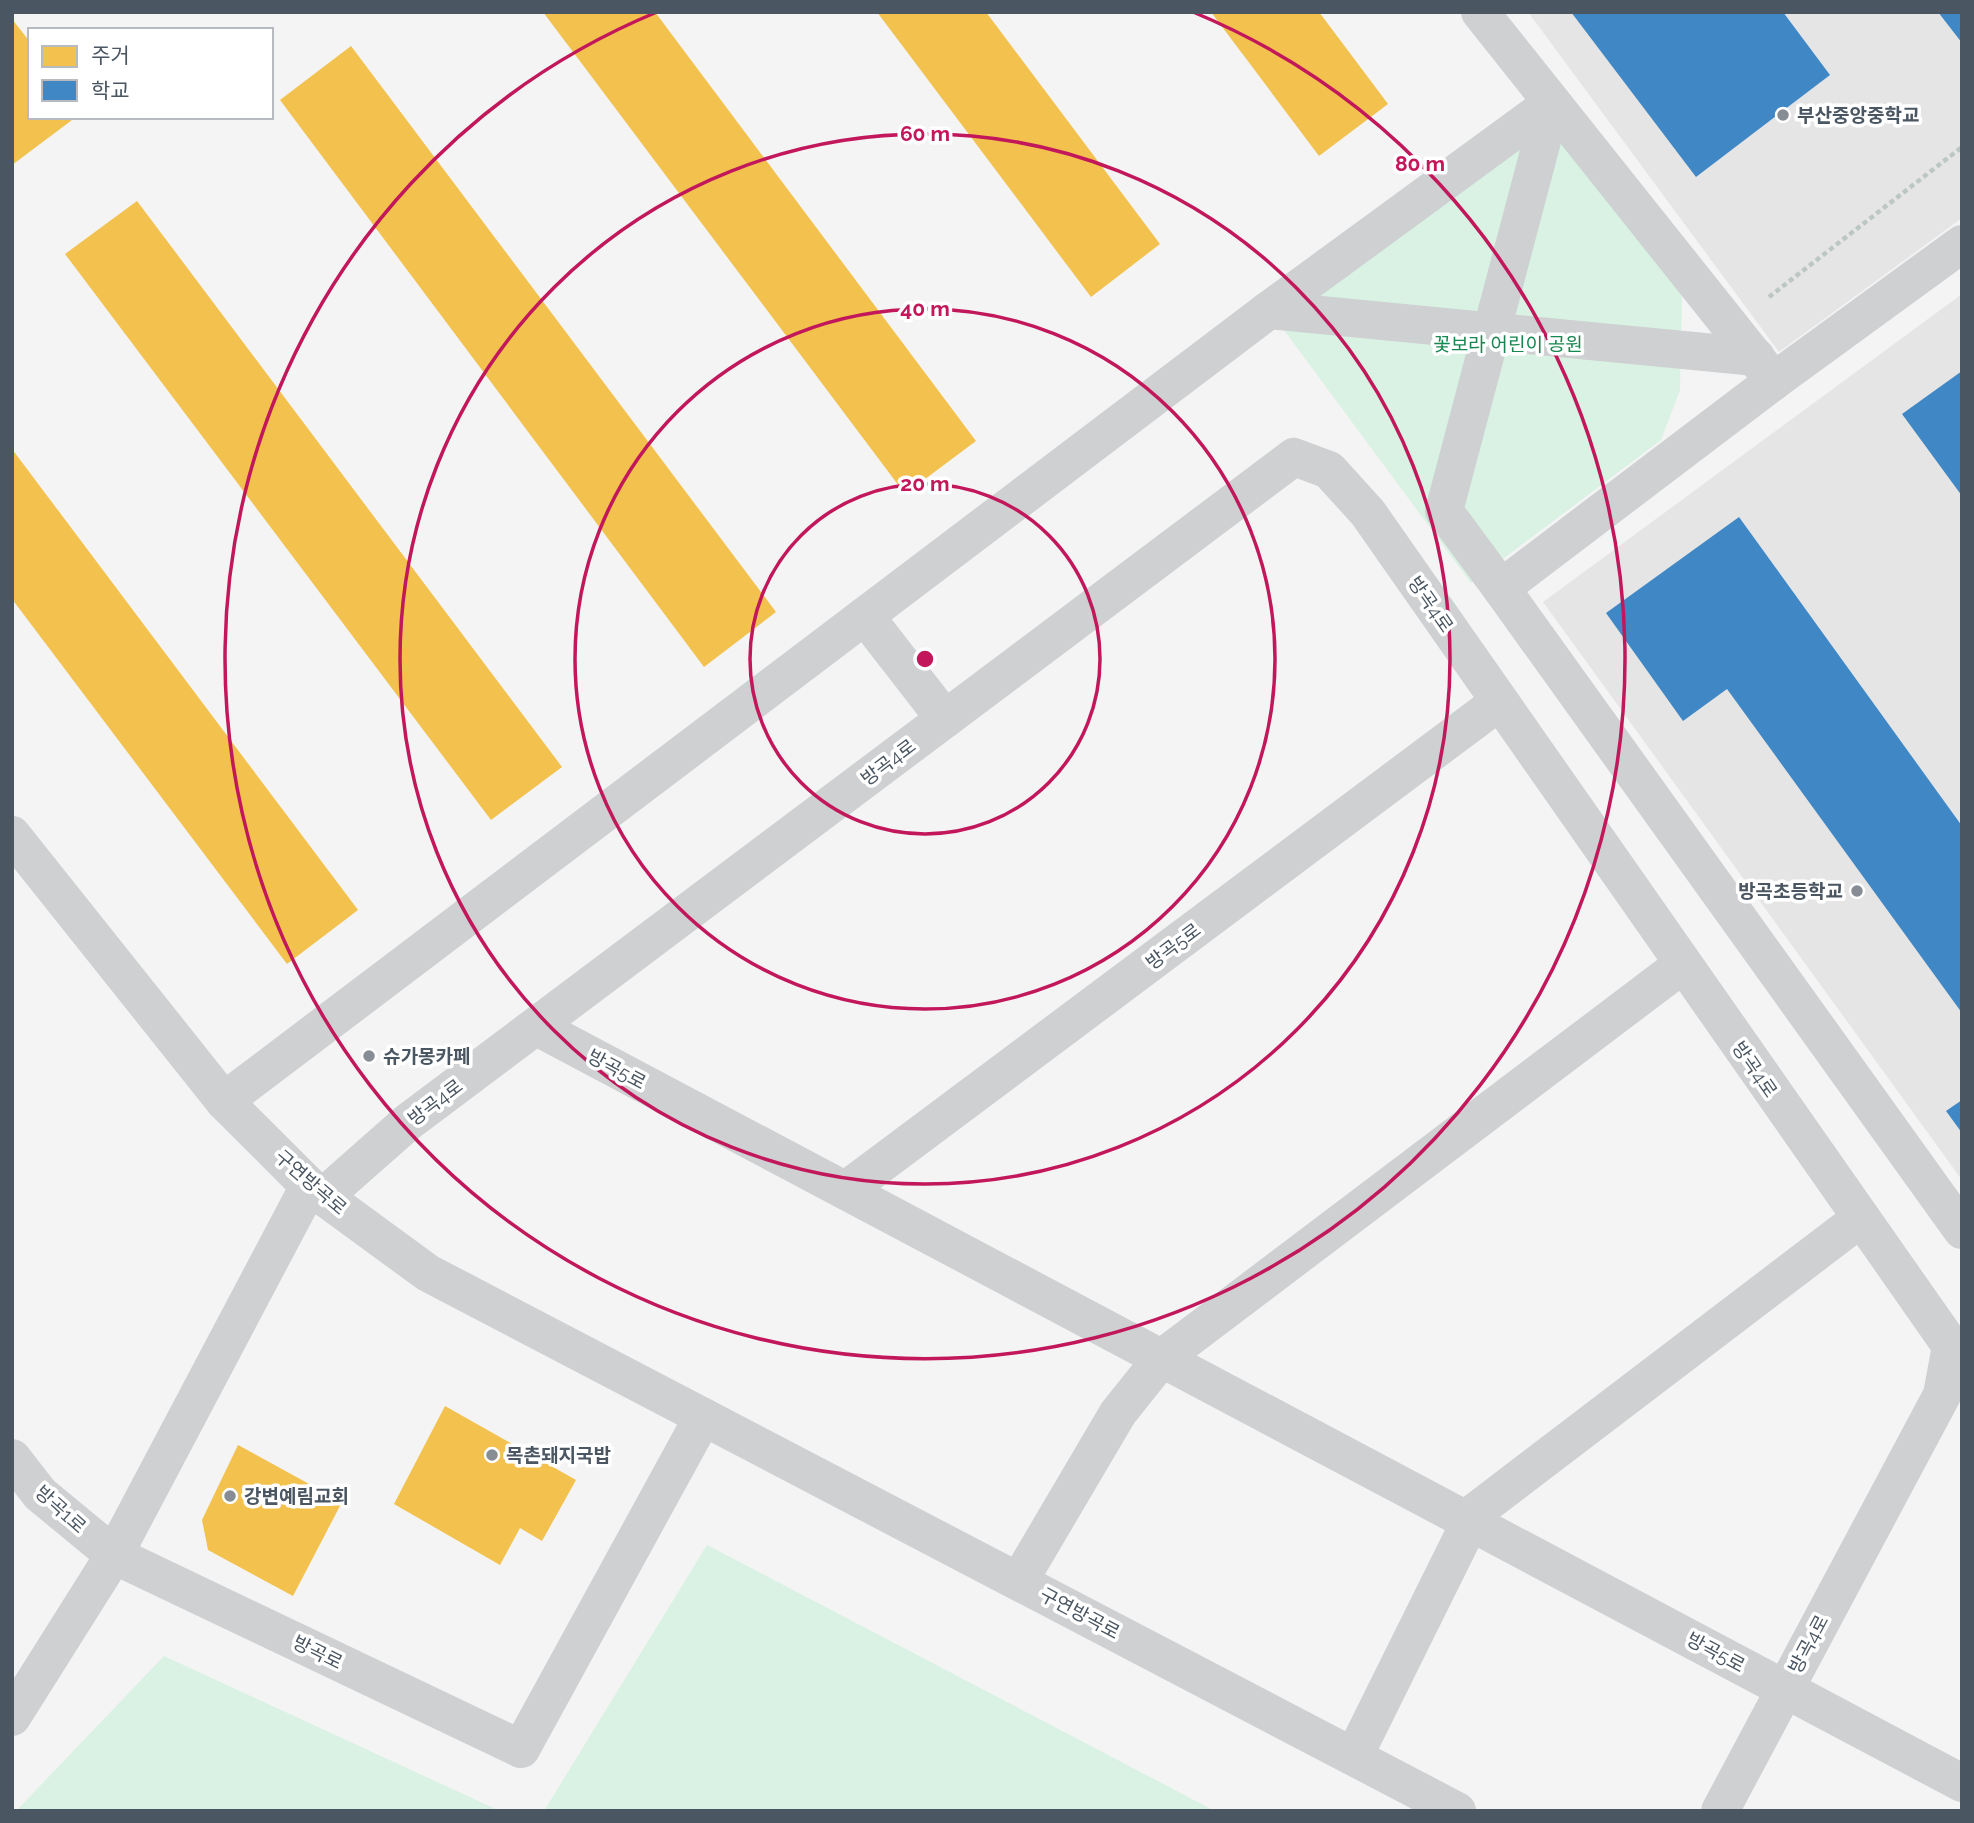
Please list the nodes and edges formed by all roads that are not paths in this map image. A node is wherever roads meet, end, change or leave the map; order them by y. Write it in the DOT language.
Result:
graph roads {
  1 [pos="1480,12"];
  2 [pos="1552,103"];
  3 [pos="1962,244"];
  4 [pos="1269,310"];
  5 [pos="1492,331"];
  6 [pos="1765,369"];
  7 [pos="1500,588"];
  8 [pos="865,616"];
  9 [pos="1499,702"];
  10 [pos="945,719"];
  11 [pos="12,835"];
  12 [pos="1682,965"];
  13 [pos="537,1027"];
  14 [pos="225,1101"];
  15 [pos="846,1190"];
  16 [pos="316,1191"];
  17 [pos="1861,1217"];
  18 [pos="1962,1230"];
  19 [pos="1162,1358"];
  20 [pos="703,1417"];
  21 [pos="12,1458"];
  22 [pos="1470,1521"];
  23 [pos="114,1555"];
  24 [pos="1019,1581"];
  25 [pos="1784,1688"];
  26 [pos="12,1717"];
  27 [pos="1354,1756"];
  28 [pos="1962,1783"];
  29 [pos="1457,1811"];
  30 [pos="1720,1811"];
  1 -- 2 [label="street"];
  2 -- 4 [label="street"];
  2 -- 5 [label="street"];
  2 -- 6 [label="street"];
  3 -- 6 [label="street"];
  4 -- 5 [label="street"];
  4 -- 8 [label="street"];
  5 -- 6 [label="street"];
  5 -- 7 [label="street"];
  6 -- 7 [label="street"];
  7 -- 18 [label="street"];
  8 -- 10 [label="street"];
  8 -- 14 [label="street"];
  9 -- 10 [label="street, 방곡4로"];
  9 -- 12 [label="street, 방곡4로"];
  9 -- 15 [label="street, 방곡5로"];
  10 -- 13 [label="street, 방곡4로"];
  11 -- 14 [label="street, 구연방곡로"];
  12 -- 17 [label="street, 방곡4로"];
  12 -- 19 [label="street"];
  13 -- 15 [label="street, 방곡5로"];
  13 -- 16 [label="street, 방곡4로"];
  14 -- 16 [label="street, 구연방곡로"];
  15 -- 19 [label="street, 방곡5로"];
  16 -- 20 [label="street, 구연방곡로"];
  16 -- 23 [label="street"];
  17 -- 22 [label="street"];
  17 -- 25 [label="street, 방곡4로"];
  19 -- 22 [label="street, 방곡5로"];
  19 -- 24 [label="street"];
  20 -- 23 [label="street, 방곡로"];
  20 -- 24 [label="street, 구연방곡로"];
  21 -- 23 [label="street, 방곡1로"];
  22 -- 25 [label="street, 방곡5로"];
  22 -- 27 [label="street"];
  23 -- 26 [label="street"];
  24 -- 27 [label="street, 구연방곡로"];
  25 -- 28 [label="street, 방곡5로"];
  25 -- 30 [label="street, 방곡4로"];
  27 -- 29 [label="street, 구연방곡로"];
}
